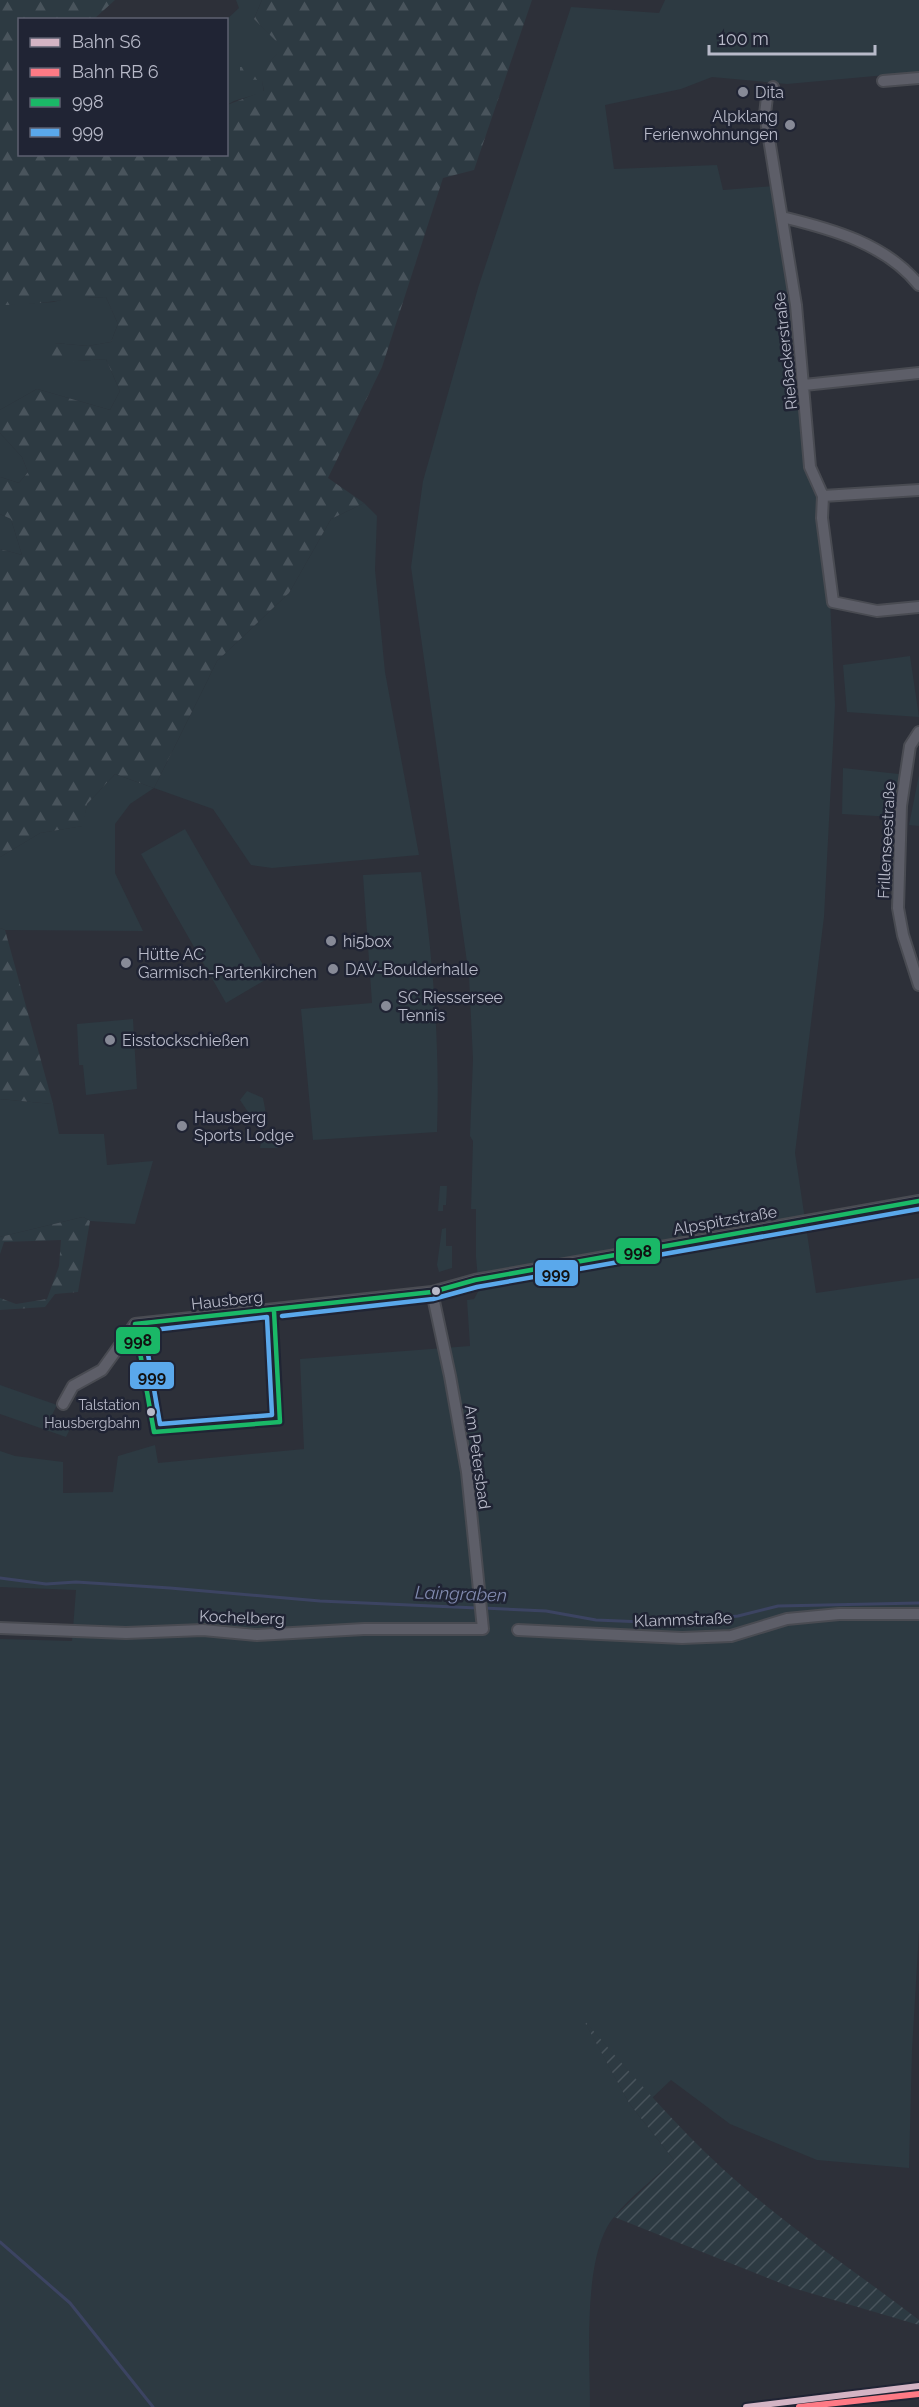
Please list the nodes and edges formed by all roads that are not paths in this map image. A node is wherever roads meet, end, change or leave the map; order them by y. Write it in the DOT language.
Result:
graph roads {
  1 [pos="919,78"];
  2 [pos="883,81"];
  3 [pos="770,92"];
  4 [pos="782,217"];
  5 [pos="919,285"];
  6 [pos="919,373"];
  7 [pos="804,385"];
  8 [pos="919,490"];
  9 [pos="823,496"];
  10 [pos="919,607"];
  11 [pos="919,732"];
  12 [pos="919,985"];
  13 [pos="919,1201"];
  14 [pos="432,1292"];
  15 [pos="63,1404"];
  16 [pos="919,1614"];
  17 [pos="0,1628"];
  18 [pos="483,1629"];
  19 [pos="518,1630"];
  1 -- 2 [label="street"];
  3 -- 4 [label="street, Rießackerstraße"];
  4 -- 5 [label="street"];
  4 -- 7 [label="street, Rießackerstraße"];
  6 -- 7 [label="street"];
  7 -- 9 [label="street, Rießackerstraße"];
  8 -- 9 [label="street"];
  9 -- 10 [label="street, Rießackerstraße"];
  11 -- 12 [label="street, Frillenseestraße"];
  13 -- 14 [label="street, Alpspitzstraße"];
  14 -- 15 [label="street, Hausberg"];
  14 -- 18 [label="street, Am Petersbad"];
  16 -- 19 [label="street, Klammstraße"];
  17 -- 18 [label="street, Kochelberg"];
}
